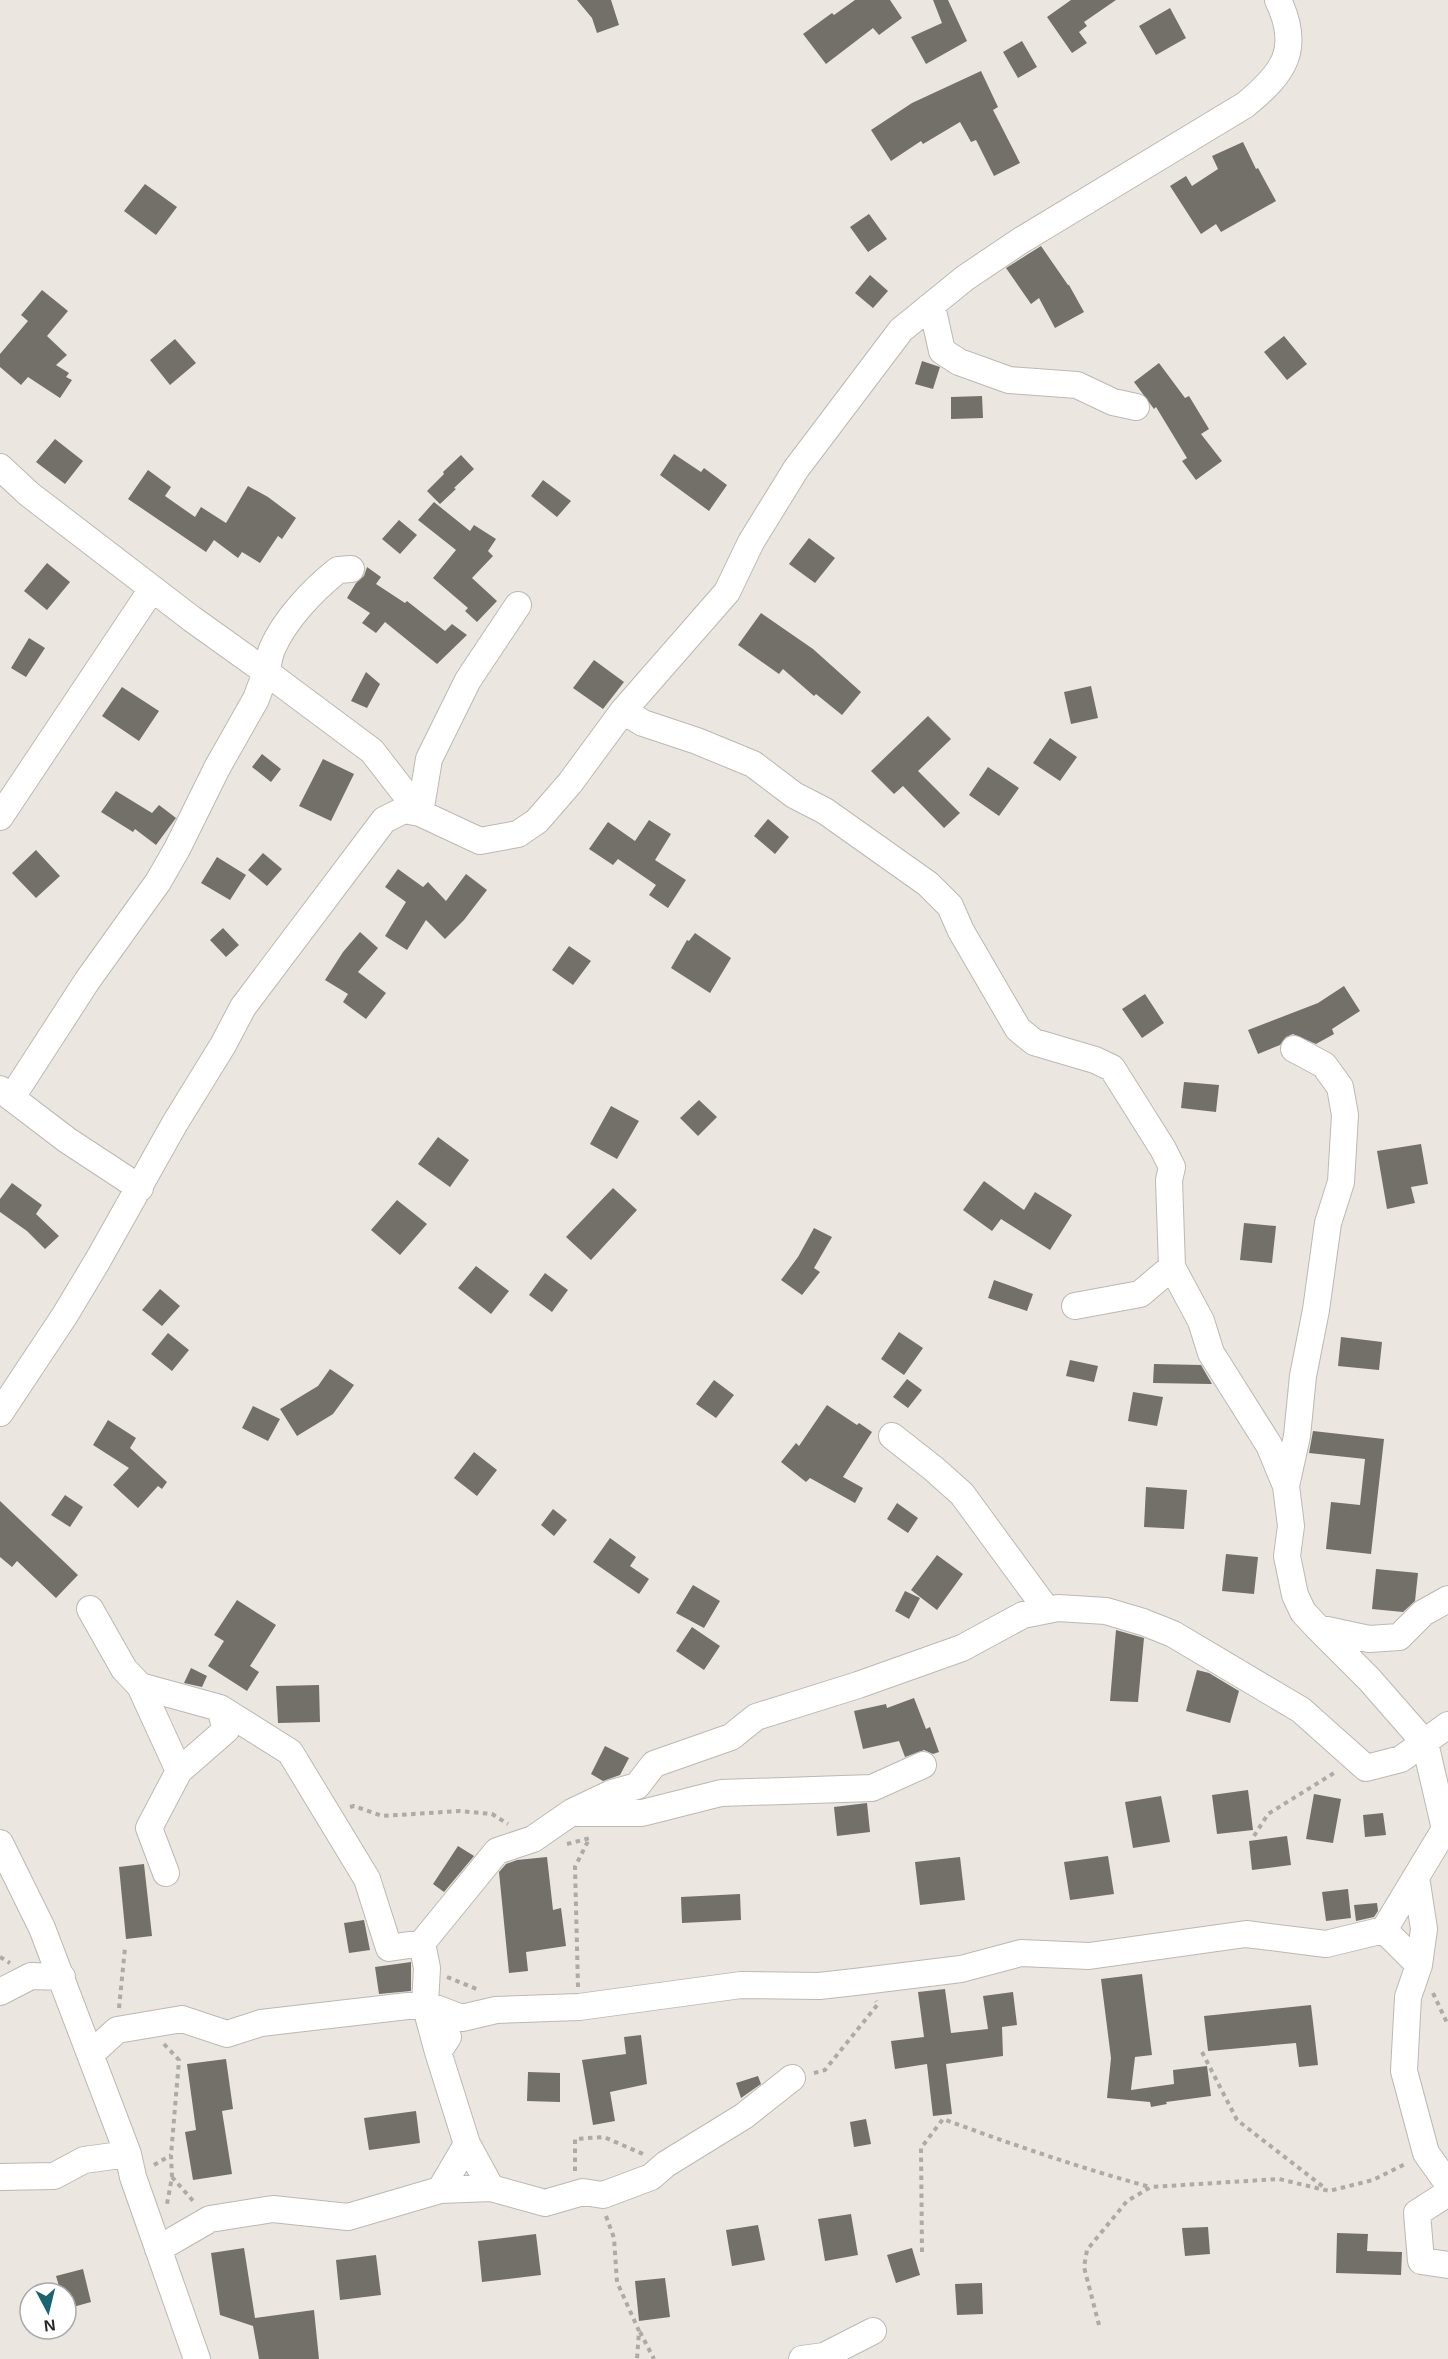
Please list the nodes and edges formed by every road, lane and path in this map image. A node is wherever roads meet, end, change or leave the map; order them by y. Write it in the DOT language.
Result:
graph roads {
  1 [pos="1278,0"];
  2 [pos="929,307"];
  3 [pos="1137,407"];
  4 [pos="0,467"];
  5 [pos="351,569"];
  6 [pos="152,589"];
  7 [pos="519,605"];
  8 [pos="266,672"];
  9 [pos="623,711"];
  10 [pos="420,813"];
  11 [pos="0,817"];
  12 [pos="1294,1049"];
  13 [pos="6,1093"];
  14 [pos="140,1188"];
  15 [pos="1172,1267"];
  16 [pos="1076,1306"];
  17 [pos="0,1413"];
  18 [pos="892,1436"];
  19 [pos="1286,1486"];
  20 [pos="1448,1599"];
  21 [pos="90,1609"];
  22 [pos="1047,1610"];
  23 [pos="1318,1628"];
  24 [pos="140,1686"];
  25 [pos="223,1719"];
  26 [pos="1448,1725"];
  27 [pos="1425,1743"];
  28 [pos="923,1765"];
  29 [pos="1366,1768"];
  30 [pos="179,1771"];
  31 [pos="572,1812"];
  32 [pos="603,1813"];
  33 [pos="327,1814"];
  34 [pos="1446,1830"];
  35 [pos="1254,1836"];
  36 [pos="533,1839"];
  37 [pos="0,1843"];
  38 [pos="166,1873"];
  39 [pos="1416,1877"];
  40 [pos="1384,1930"];
  41 [pos="422,1942"];
  42 [pos="125,1948"];
  43 [pos="1419,1965"];
  44 [pos="427,1968"];
  45 [pos="62,1977"];
  46 [pos="855,1982"];
  47 [pos="0,1992"];
  48 [pos="120,2002"];
  49 [pos="425,2004"];
  50 [pos="579,2007"];
  51 [pos="496,2010"];
  52 [pos="462,2018"];
  53 [pos="145,2024"];
  54 [pos="117,2030"];
  55 [pos="438,2052"];
  56 [pos="1202,2052"];
  57 [pos="91,2054"];
  58 [pos="792,2078"];
  59 [pos="467,2144"];
  60 [pos="1437,2151"];
  61 [pos="128,2154"];
  62 [pos="666,2163"];
  63 [pos="0,2177"];
  64 [pos="172,2177"];
  65 [pos="1448,2184"];
  66 [pos="1151,2187"];
  67 [pos="491,2188"];
  68 [pos="440,2190"];
  69 [pos="1329,2191"];
  70 [pos="593,2193"];
  71 [pos="1448,2193"];
  72 [pos="166,2208"];
  73 [pos="210,2220"];
  74 [pos="158,2249"];
  75 [pos="922,2252"];
  76 [pos="1448,2265"];
  77 [pos="1099,2325"];
  78 [pos="639,2331"];
  79 [pos="873,2331"];
  80 [pos="197,2359"];
  81 [pos="637,2359"];
  82 [pos="654,2359"];
  83 [pos="801,2359"];
  1 -- 2 [label="street"];
  2 -- 3 [label="street"];
  2 -- 9 [label="street"];
  4 -- 6 [label="street"];
  5 -- 8 [label="street"];
  6 -- 8 [label="street"];
  6 -- 11 [label="street"];
  7 -- 10 [label="street"];
  8 -- 10 [label="street"];
  8 -- 13 [label="street"];
  9 -- 10 [label="street"];
  9 -- 15 [label="street"];
  10 -- 14 [label="street"];
  12 -- 19 [label="street"];
  13 -- 14 [label="street"];
  14 -- 17 [label="street"];
  15 -- 16 [label="street"];
  15 -- 19 [label="street"];
  18 -- 22 [label="street"];
  19 -- 23 [label="street"];
  20 -- 23 [label="street"];
  21 -- 24 [label="street"];
  22 -- 29 [label="street"];
  22 -- 31 [label="street"];
  23 -- 27 [label="street"];
  24 -- 25 [label="street"];
  24 -- 30 [label="street"];
  25 -- 30 [label="street"];
  25 -- 33 [label="street"];
  26 -- 27 [label="street"];
  27 -- 29 [label="street"];
  27 -- 34 [label="street"];
  28 -- 32 [label="street"];
  29 -- 35 [label="path"];
  30 -- 38 [label="street"];
  31 -- 32 [label="street"];
  31 -- 36 [label="street"];
  32 -- 50 [label="path"];
  33 -- 36 [label="path"];
  33 -- 41 [label="street"];
  34 -- 39 [label="street"];
  36 -- 41 [label="street"];
  37 -- 45 [label="street"];
  39 -- 40 [label="street"];
  39 -- 43 [label="street"];
  40 -- 43 [label="street"];
  40 -- 46 [label="street"];
  41 -- 44 [label="street"];
  42 -- 48 [label="path"];
  43 -- 60 [label="street"];
  44 -- 49 [label="street"];
  44 -- 51 [label="path"];
  45 -- 47 [label="street"];
  45 -- 57 [label="street"];
  46 -- 50 [label="street"];
  46 -- 58 [label="path"];
  48 -- 53 [label="path"];
  48 -- 54 [label="path"];
  49 -- 52 [label="street"];
  49 -- 53 [label="street"];
  49 -- 55 [label="street"];
  50 -- 51 [label="street"];
  51 -- 52 [label="street"];
  52 -- 55 [label="street"];
  53 -- 54 [label="street"];
  53 -- 64 [label="path"];
  54 -- 57 [label="street"];
  55 -- 59 [label="street"];
  56 -- 69 [label="path"];
  57 -- 61 [label="street"];
  58 -- 62 [label="street"];
  59 -- 67 [label="street"];
  59 -- 68 [label="street"];
  60 -- 65 [label="street"];
  60 -- 69 [label="path"];
  61 -- 63 [label="street"];
  61 -- 74 [label="street"];
  62 -- 70 [label="street"];
  62 -- 70 [label="path"];
  64 -- 72 [label="path"];
  64 -- 73 [label="path"];
  66 -- 69 [label="path"];
  66 -- 75 [label="path"];
  66 -- 77 [label="path"];
  67 -- 68 [label="street"];
  67 -- 70 [label="street"];
  68 -- 73 [label="street"];
  70 -- 78 [label="path"];
  71 -- 76 [label="street"];
  73 -- 74 [label="street"];
  74 -- 80 [label="street"];
  78 -- 81 [label="path"];
  78 -- 82 [label="path"];
  79 -- 83 [label="street"];
}
